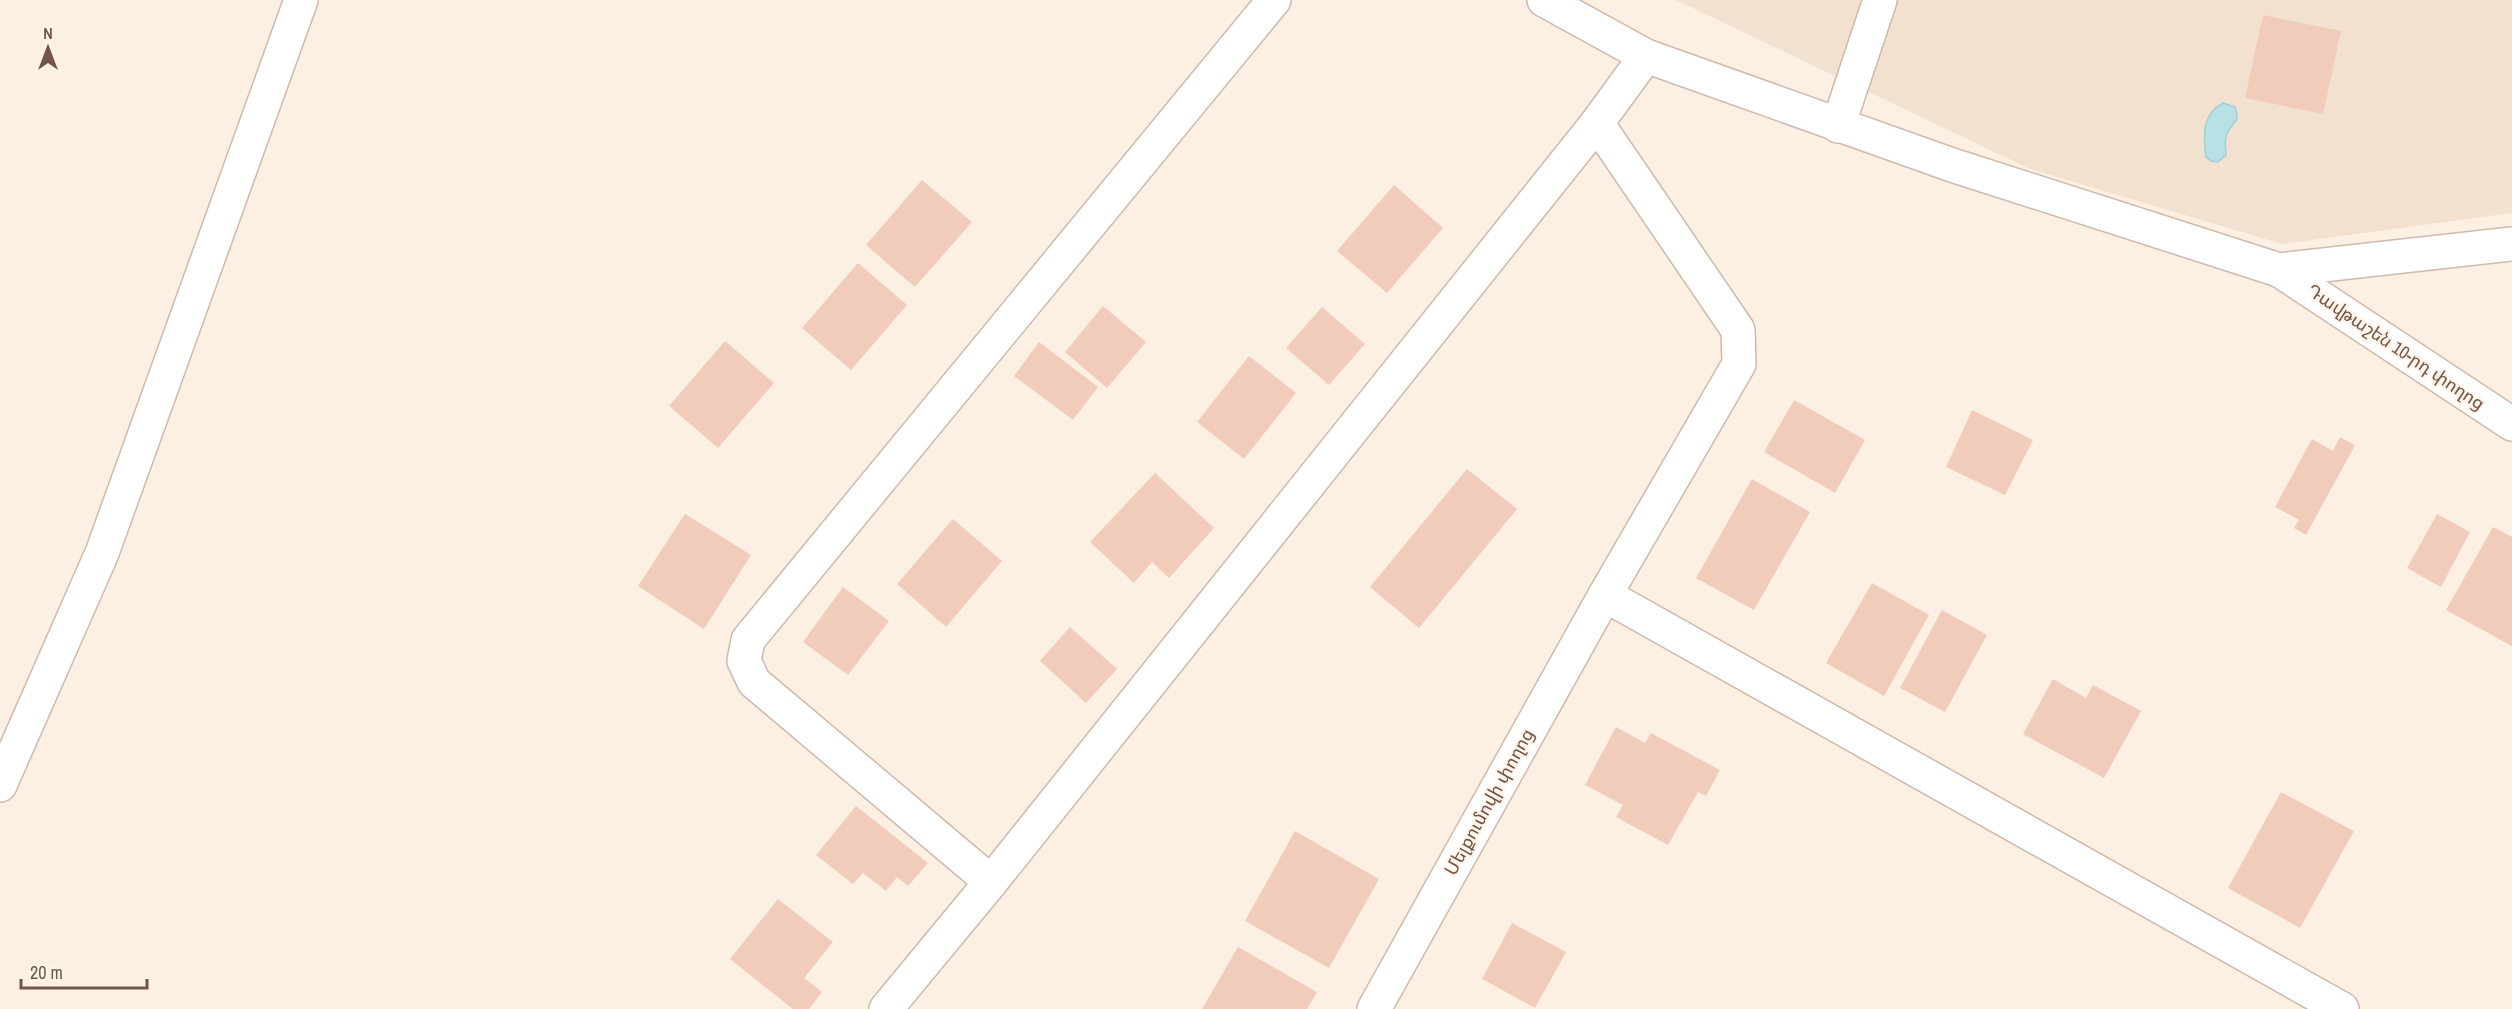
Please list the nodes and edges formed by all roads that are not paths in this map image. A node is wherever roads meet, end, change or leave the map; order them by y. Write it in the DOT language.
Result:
graph roads {
  1 [pos="301,0"];
  2 [pos="1274,0"];
  3 [pos="1544,0"];
  4 [pos="1880,0"];
  5 [pos="1646,56"];
  6 [pos="1597,123"];
  7 [pos="1838,126"];
  8 [pos="2512,244"];
  9 [pos="2279,270"];
  10 [pos="2512,424"];
  11 [pos="1605,595"];
  12 [pos="0,785"];
  13 [pos="991,882"];
  14 [pos="886,1009"];
  15 [pos="1374,1009"];
  16 [pos="2342,1009"];
  1 -- 12 [label="street"];
  2 -- 13 [label="street"];
  3 -- 5 [label="street"];
  4 -- 7 [label="street"];
  5 -- 6 [label="street"];
  5 -- 7 [label="street"];
  6 -- 11 [label="street, Մելքումովի փողոց"];
  6 -- 13 [label="street"];
  7 -- 9 [label="street"];
  8 -- 9 [label="street"];
  9 -- 10 [label="street, Դավթաշեն 10-րդ փողոց"];
  11 -- 15 [label="street, Մելքումովի փողոց"];
  11 -- 16 [label="street"];
  13 -- 14 [label="street"];
}
